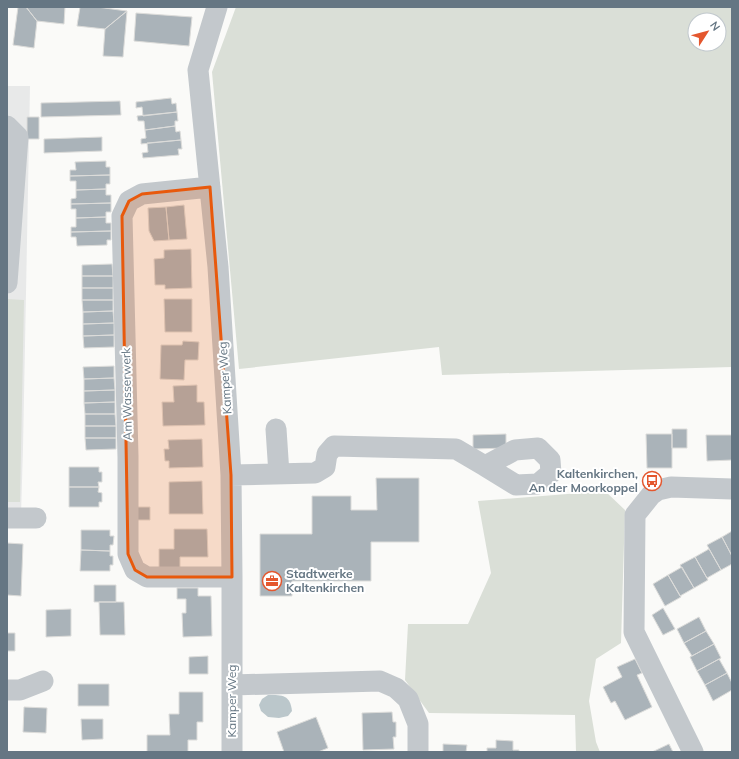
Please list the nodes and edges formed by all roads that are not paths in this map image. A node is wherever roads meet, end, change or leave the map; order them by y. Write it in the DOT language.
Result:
graph roads {
  1 [pos="217,7"];
  2 [pos="7,126"];
  3 [pos="210,187"];
  4 [pos="7,283"];
  5 [pos="276,429"];
  6 [pos="485,466"];
  7 [pos="279,474"];
  8 [pos="230,475"];
  9 [pos="732,489"];
  10 [pos="7,518"];
  11 [pos="36,518"];
  12 [pos="232,577"];
  13 [pos="43,681"];
  14 [pos="232,685"];
  15 [pos="7,690"];
  16 [pos="232,752"];
  17 [pos="418,752"];
  18 [pos="693,752"];
  1 -- 3 [label="street, Kamper Weg"];
  2 -- 4 [label="street"];
  3 -- 8 [label="street, Kamper Weg"];
  3 -- 12 [label="street, Am Wasserwerk"];
  5 -- 7 [label="street"];
  6 -- 7 [label="street"];
  7 -- 8 [label="street"];
  8 -- 12 [label="street, Kamper Weg"];
  9 -- 18 [label="street"];
  10 -- 11 [label="street"];
  12 -- 14 [label="street, Kamper Weg"];
  13 -- 15 [label="street"];
  14 -- 16 [label="street, Kamper Weg"];
  14 -- 17 [label="street"];
}
